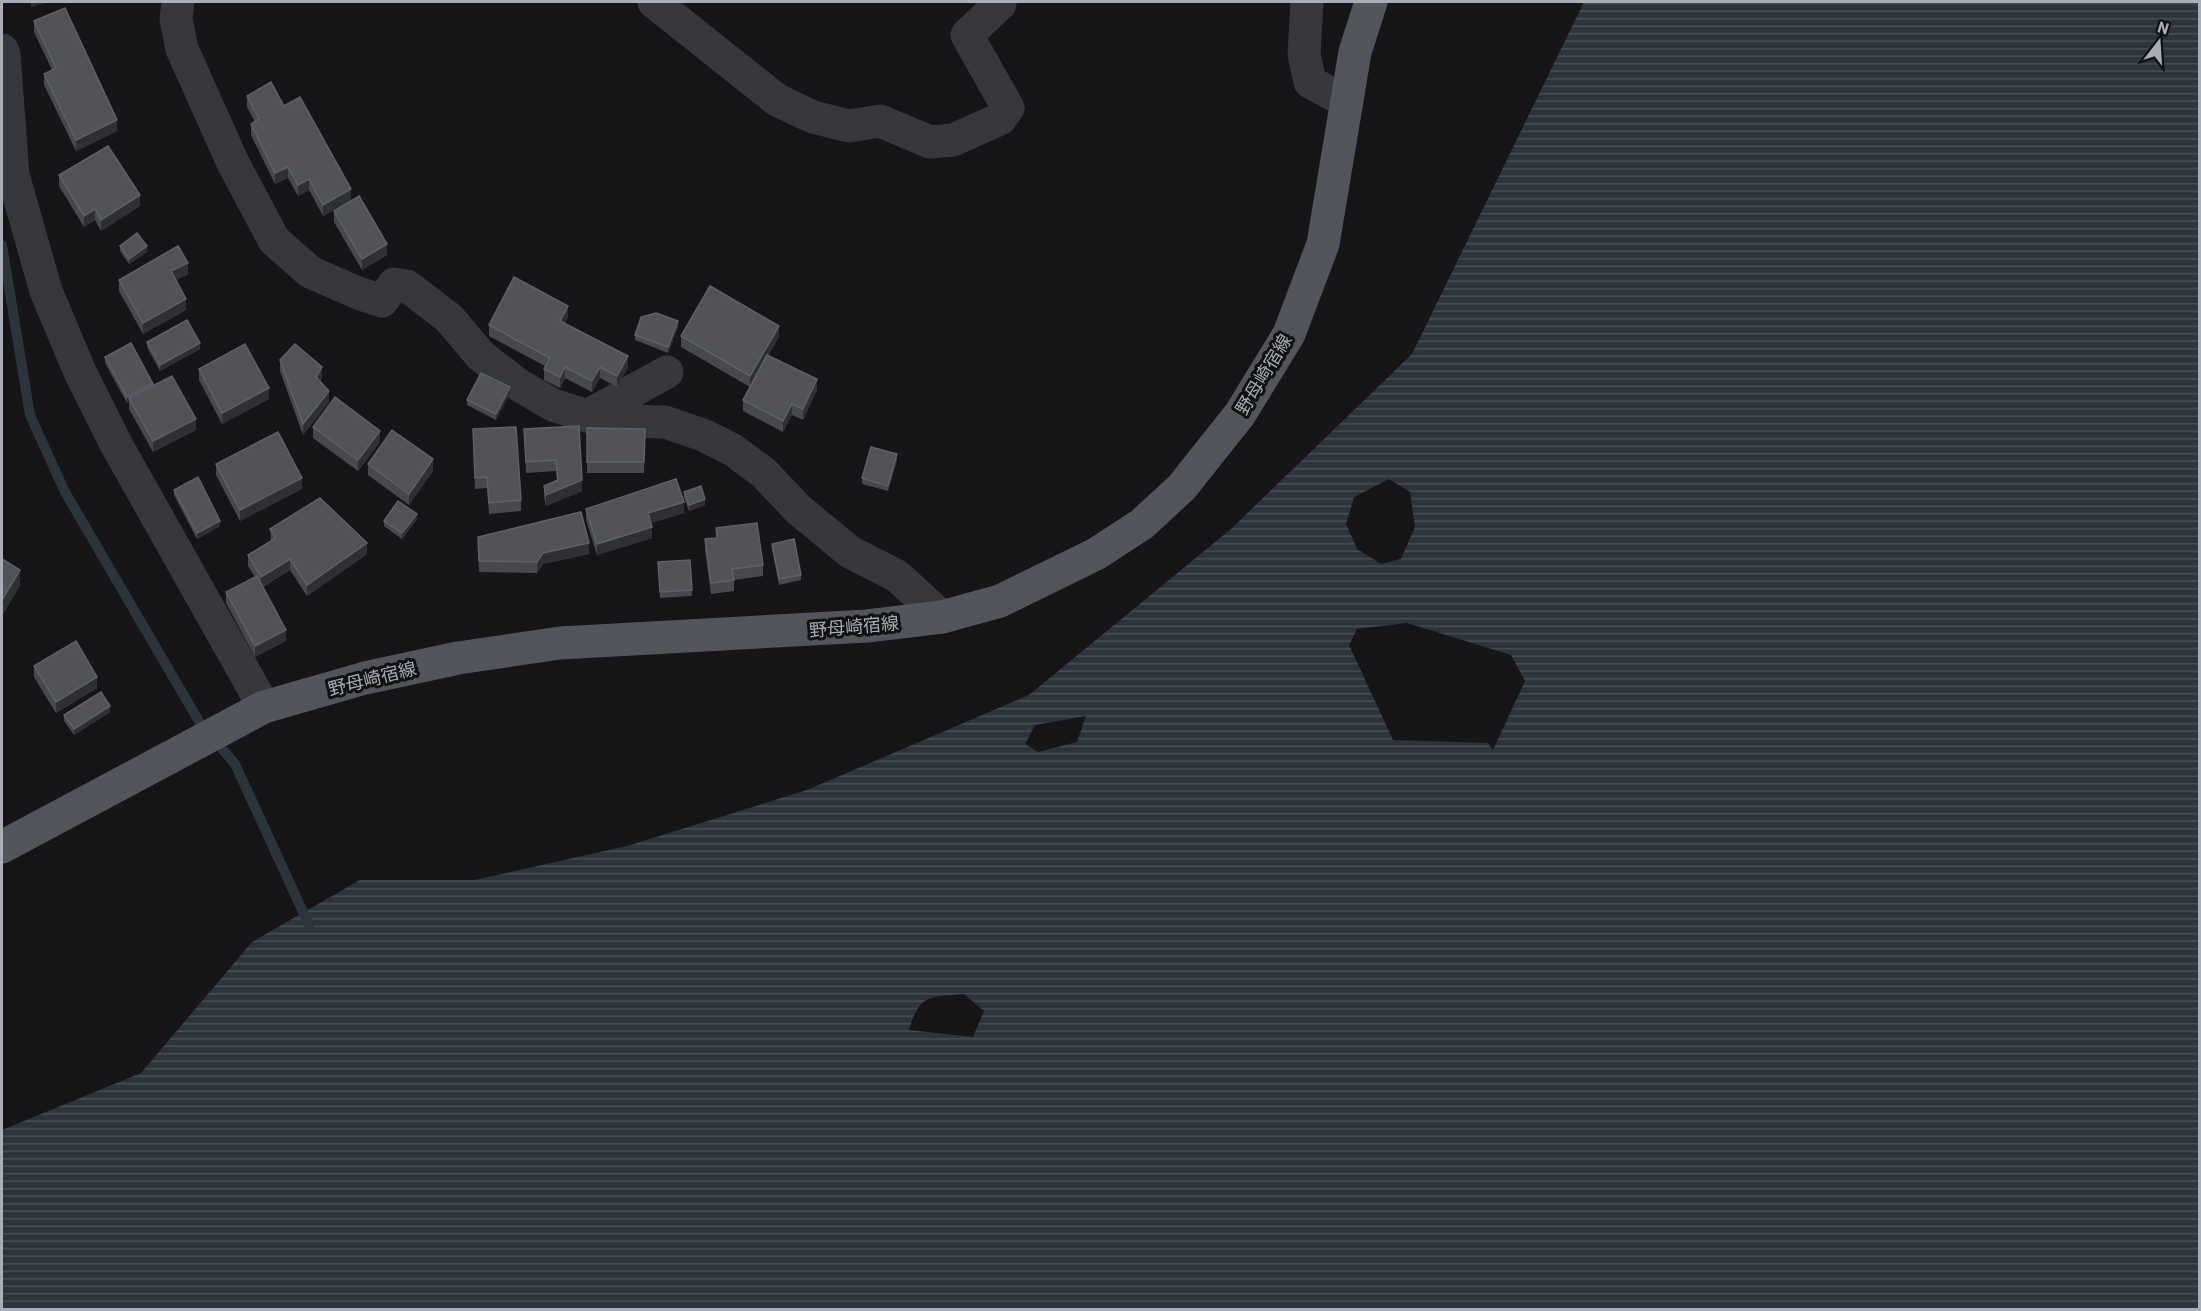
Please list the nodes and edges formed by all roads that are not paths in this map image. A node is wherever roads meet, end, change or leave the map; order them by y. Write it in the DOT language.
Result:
graph roads {
  1 [pos="178,2"];
  2 [pos="654,2"];
  3 [pos="1307,2"];
  4 [pos="1371,2"];
  5 [pos="1000,4"];
  6 [pos="2,50"];
  7 [pos="1347,102"];
  8 [pos="668,372"];
  9 [pos="587,416"];
  10 [pos="942,617"];
  11 [pos="264,707"];
  12 [pos="6,837"];
  1 -- 9 [label="street"];
  2 -- 5 [label="street"];
  3 -- 7 [label="street"];
  4 -- 7 [label="main road, 野母崎宿線"];
  6 -- 11 [label="street"];
  7 -- 10 [label="main road, 野母崎宿線"];
  8 -- 9 [label="street"];
  9 -- 10 [label="street"];
  10 -- 11 [label="main road, 野母崎宿線"];
  11 -- 12 [label="main road, 野母崎宿線"];
}
